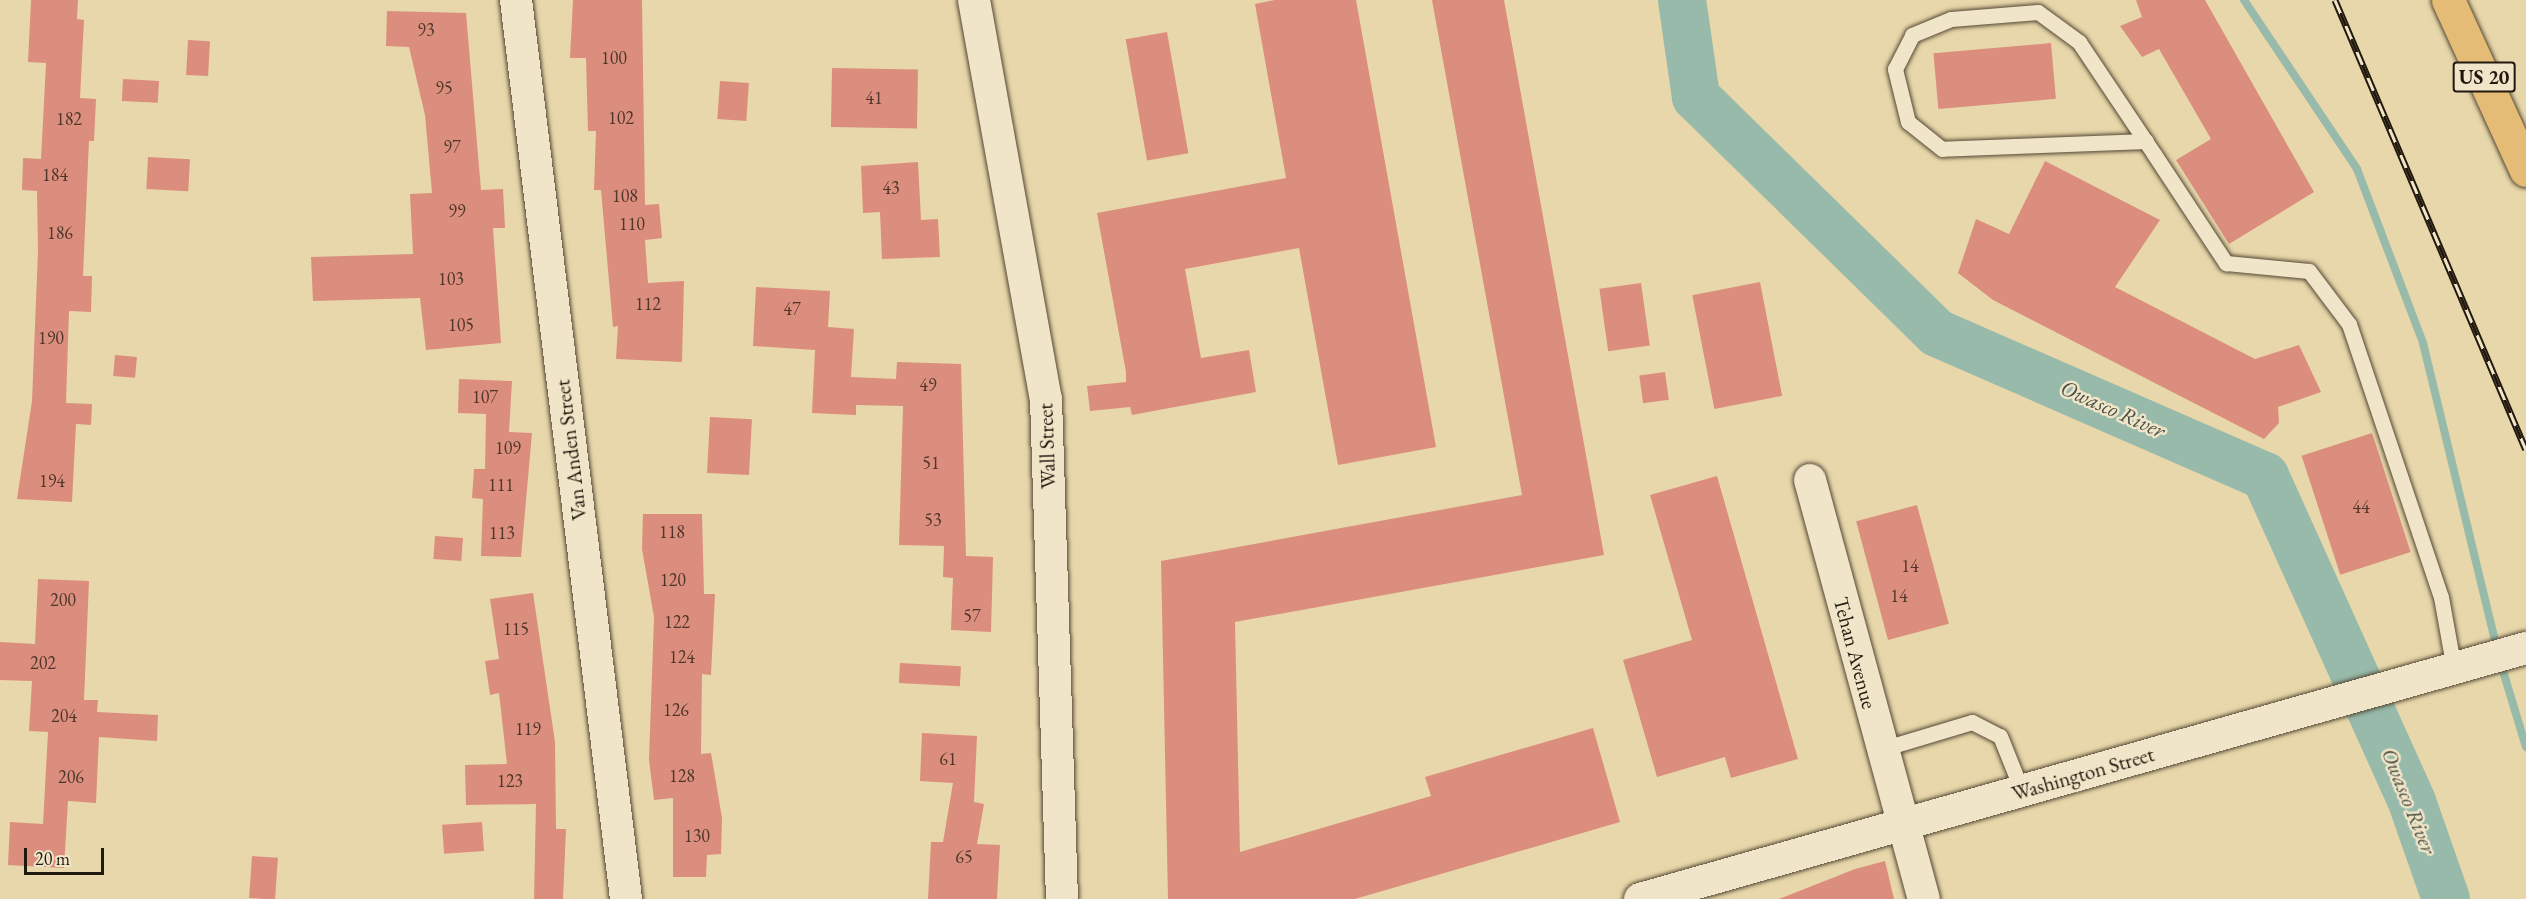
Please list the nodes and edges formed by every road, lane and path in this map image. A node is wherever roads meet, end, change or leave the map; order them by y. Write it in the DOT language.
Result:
graph roads {
  1 [pos="516,0"];
  2 [pos="974,0"];
  3 [pos="2448,0"];
  4 [pos="2146,141"];
  5 [pos="2524,162"];
  6 [pos="1810,480"];
  7 [pos="2522,649"];
  8 [pos="2465,665"];
  9 [pos="1882,749"];
  10 [pos="2022,791"];
  11 [pos="1904,825"];
  12 [pos="626,899"];
  13 [pos="1062,899"];
  14 [pos="1640,899"];
  15 [pos="1924,899"];
  1 -- 12 [label="street, Van Anden Street"];
  2 -- 13 [label="street, Wall Street"];
  3 -- 5 [label="highway, US 20"];
  4 -- 4 [label="lane"];
  4 -- 8 [label="lane"];
  6 -- 9 [label="street, Tehan Avenue"];
  7 -- 8 [label="street, Washington Street"];
  8 -- 10 [label="street, Washington Street"];
  9 -- 10 [label="lane"];
  9 -- 11 [label="street, Tehan Avenue"];
  10 -- 11 [label="street, Washington Street"];
  11 -- 14 [label="street, Washington Street"];
  11 -- 15 [label="street, Tehan Avenue"];
}
